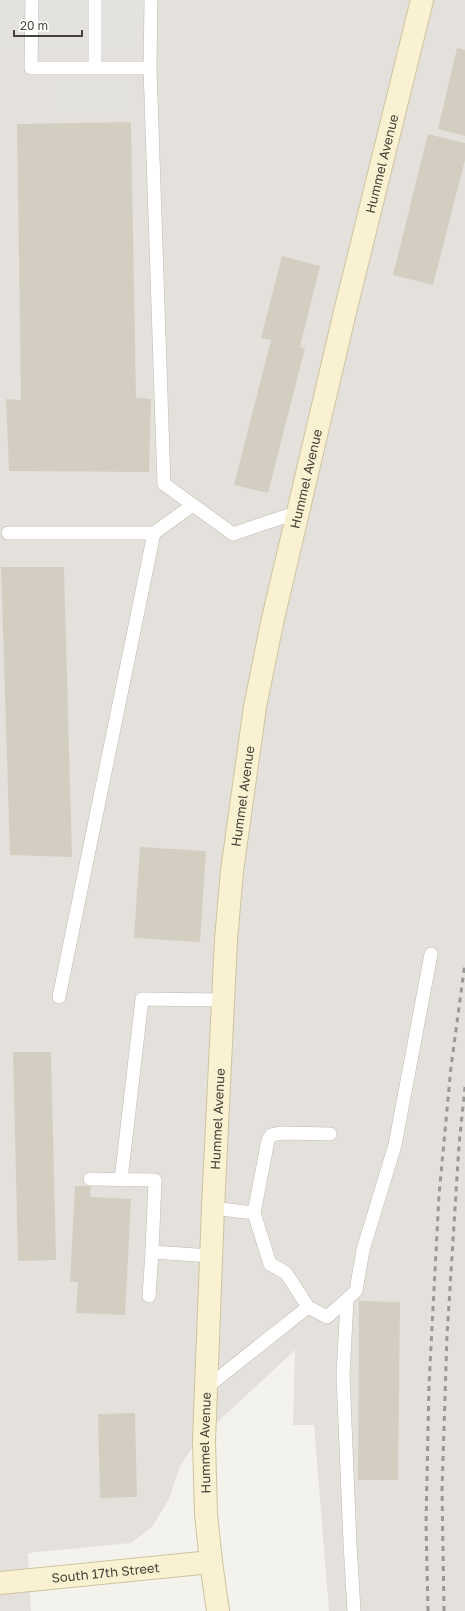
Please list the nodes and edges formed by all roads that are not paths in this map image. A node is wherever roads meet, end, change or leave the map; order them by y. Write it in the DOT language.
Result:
graph roads {
  1 [pos="32,0"];
  2 [pos="95,0"];
  3 [pos="151,0"];
  4 [pos="422,0"];
  5 [pos="95,68"];
  6 [pos="150,68"];
  7 [pos="193,505"];
  8 [pos="298,512"];
  9 [pos="8,533"];
  10 [pos="154,533"];
  11 [pos="430,954"];
  12 [pos="59,997"];
  13 [pos="223,1000"];
  14 [pos="330,1134"];
  15 [pos="90,1179"];
  16 [pos="121,1180"];
  17 [pos="213,1208"];
  18 [pos="254,1213"];
  19 [pos="152,1252"];
  20 [pos="211,1256"];
  21 [pos="149,1296"];
  22 [pos="346,1300"];
  23 [pos="308,1307"];
  24 [pos="206,1388"];
  25 [pos="211,1562"];
  26 [pos="0,1583"];
  27 [pos="218,1611"];
  28 [pos="354,1611"];
  1 -- 5 [label="lane"];
  2 -- 5 [label="lane"];
  3 -- 6 [label="lane"];
  4 -- 8 [label="main road, Hummel Avenue"];
  5 -- 6 [label="lane"];
  6 -- 7 [label="lane"];
  7 -- 8 [label="lane"];
  7 -- 10 [label="lane"];
  8 -- 13 [label="main road, Hummel Avenue"];
  9 -- 10 [label="lane"];
  10 -- 12 [label="lane"];
  11 -- 22 [label="lane"];
  13 -- 16 [label="lane"];
  13 -- 17 [label="main road, Hummel Avenue"];
  14 -- 18 [label="lane"];
  15 -- 16 [label="lane"];
  16 -- 19 [label="lane"];
  17 -- 18 [label="lane"];
  17 -- 20 [label="main road, Hummel Avenue"];
  18 -- 23 [label="lane"];
  19 -- 20 [label="lane"];
  19 -- 21 [label="lane"];
  20 -- 24 [label="main road, Hummel Avenue"];
  22 -- 23 [label="lane"];
  22 -- 28 [label="lane"];
  23 -- 24 [label="lane"];
  24 -- 25 [label="main road, Hummel Avenue"];
  25 -- 26 [label="main road, South 17th Street"];
  25 -- 27 [label="main road, Hummel Avenue"];
}
